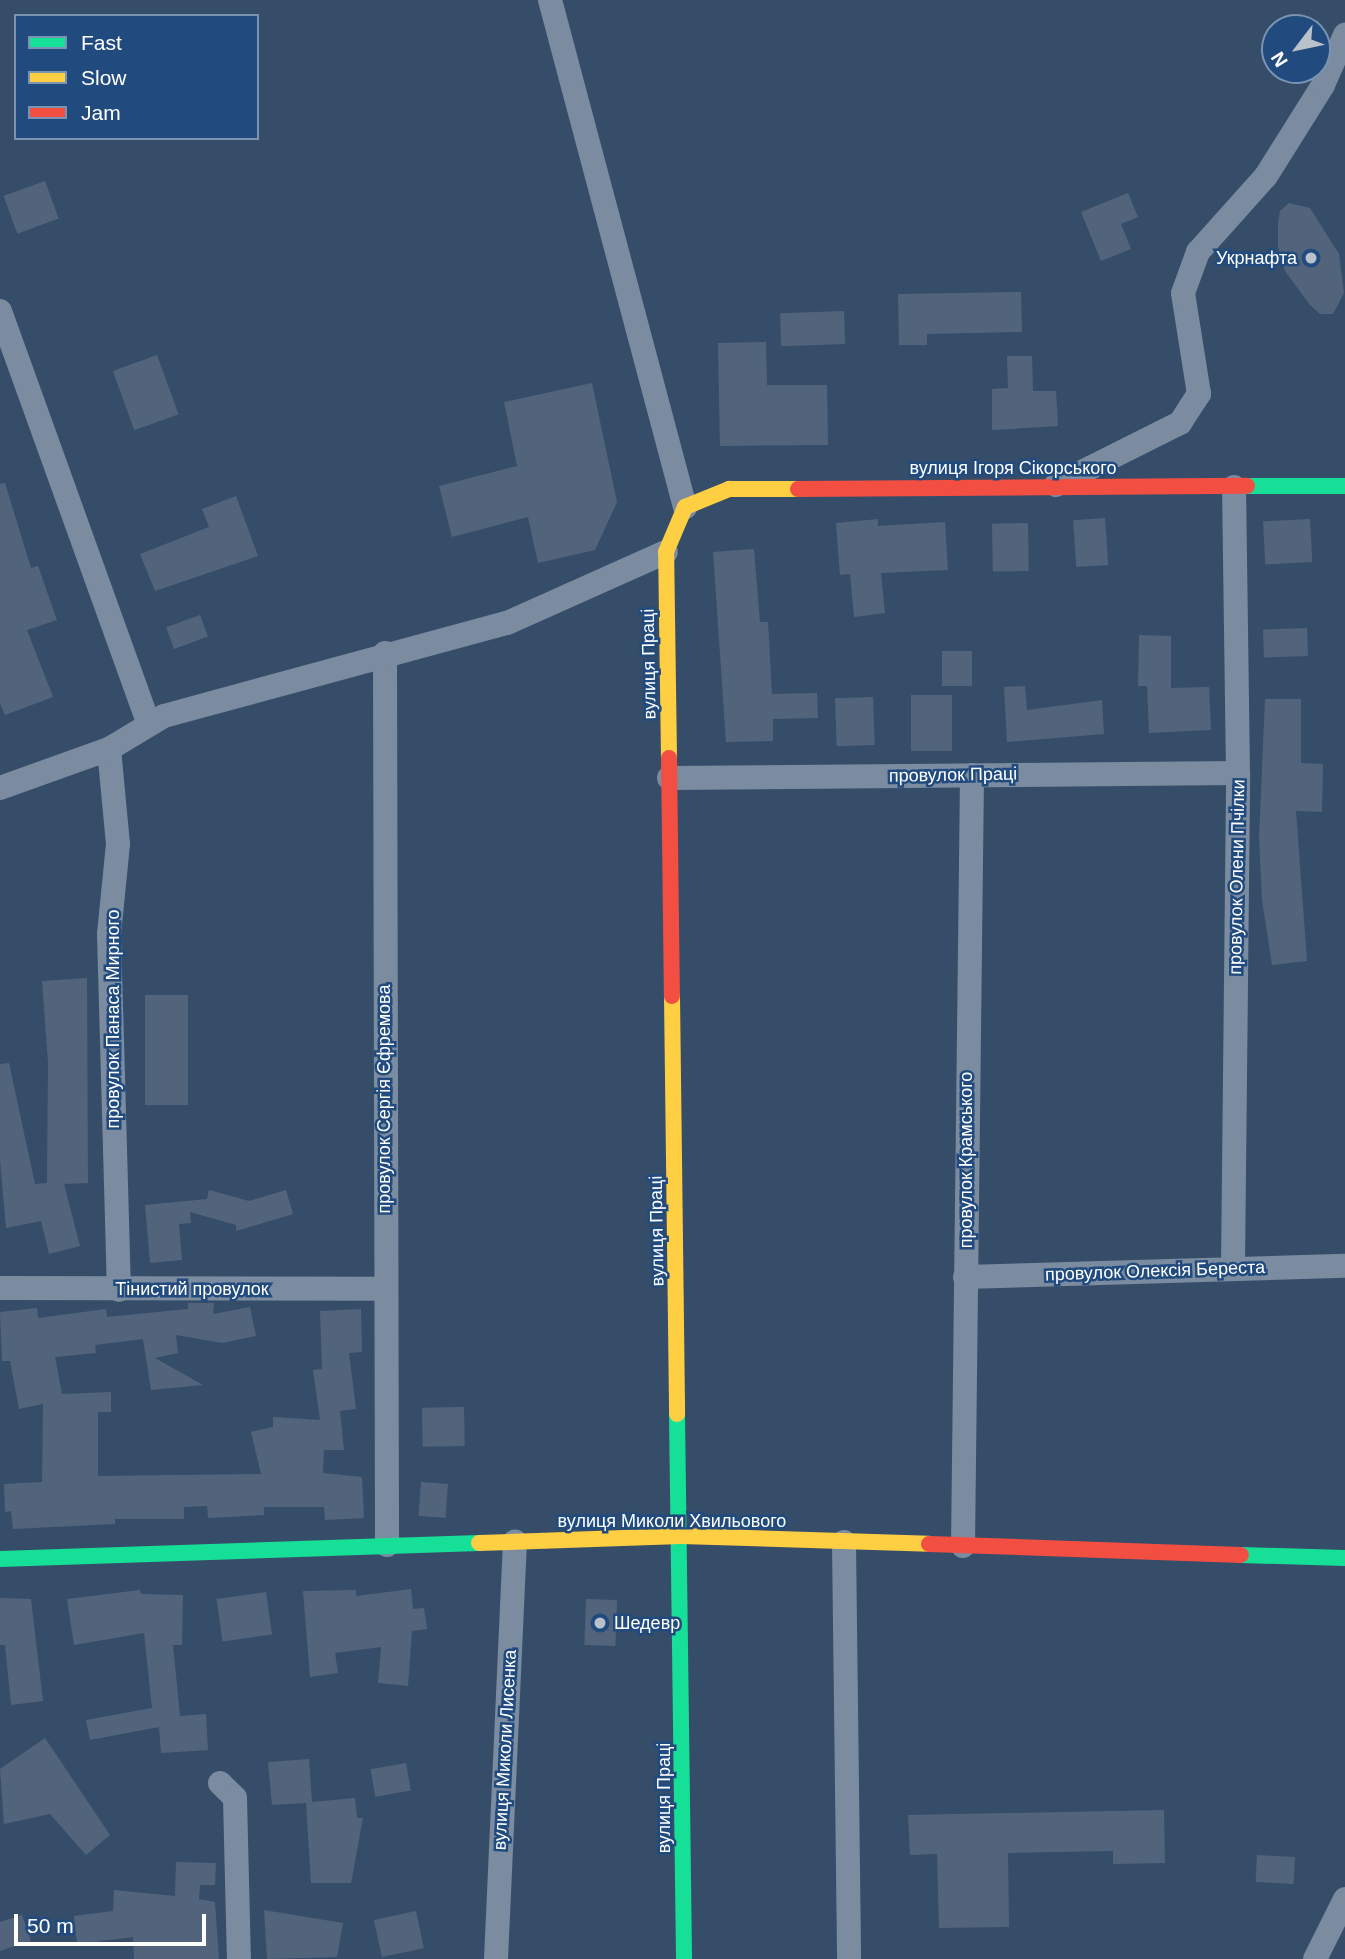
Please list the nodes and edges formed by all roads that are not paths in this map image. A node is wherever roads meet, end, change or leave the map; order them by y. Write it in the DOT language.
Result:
graph roads {
  1 [pos="550,0"];
  2 [pos="1345,35"];
  3 [pos="0,311"];
  4 [pos="1345,485"];
  5 [pos="1052,487"];
  6 [pos="1234,487"];
  7 [pos="685,507"];
  8 [pos="666,552"];
  9 [pos="386,653"];
  10 [pos="149,724"];
  11 [pos="109,749"];
  12 [pos="1238,773"];
  13 [pos="972,775"];
  14 [pos="669,778"];
  15 [pos="0,788"];
  16 [pos="1345,1266"];
  17 [pos="1233,1268"];
  18 [pos="965,1277"];
  19 [pos="0,1288"];
  20 [pos="384,1289"];
  21 [pos="119,1290"];
  22 [pos="681,1536"];
  23 [pos="515,1541"];
  24 [pos="844,1542"];
  25 [pos="387,1545"];
  26 [pos="963,1546"];
  27 [pos="1345,1558"];
  28 [pos="0,1559"];
  29 [pos="220,1783"];
  30 [pos="1345,1899"];
  31 [pos="239,1959"];
  32 [pos="496,1959"];
  33 [pos="684,1959"];
  34 [pos="849,1959"];
  35 [pos="1315,1959"];
  1 -- 7 [label="street"];
  2 -- 5 [label="street"];
  3 -- 10 [label="street"];
  4 -- 6 [label="main road, вулиця Ігоря Сікорського"];
  5 -- 6 [label="main road, вулиця Ігоря Сікорського"];
  5 -- 7 [label="main road, вулиця Ігоря Сікорського"];
  6 -- 12 [label="street, провулок Олени Пчілки"];
  7 -- 8 [label="main road, вулиця Праці"];
  8 -- 9 [label="street"];
  8 -- 14 [label="main road, вулиця Праці"];
  9 -- 10 [label="street"];
  9 -- 20 [label="street, провулок Сергія Єфремова"];
  10 -- 11 [label="street"];
  11 -- 15 [label="street"];
  11 -- 21 [label="street, провулок Панаса Мирного"];
  12 -- 13 [label="street, провулок Праці"];
  12 -- 17 [label="street, провулок Олени Пчілки"];
  13 -- 14 [label="street, провулок Праці"];
  13 -- 18 [label="street, провулок Крамського"];
  14 -- 22 [label="main road, вулиця Праці"];
  16 -- 17 [label="street, провулок Олексія Береста"];
  17 -- 18 [label="street, провулок Олексія Береста"];
  18 -- 26 [label="street, провулок Крамського"];
  19 -- 21 [label="street, Тінистий провулок"];
  20 -- 21 [label="street, Тінистий провулок"];
  20 -- 25 [label="street, провулок Сергія Єфремова"];
  22 -- 23 [label="main road, вулиця Миколи Хвильового"];
  22 -- 24 [label="main road, вулиця Миколи Хвильового"];
  22 -- 33 [label="main road, вулиця Праці"];
  23 -- 25 [label="main road, вулиця Миколи Хвильового"];
  23 -- 32 [label="street, вулиця Миколи Лисенка"];
  24 -- 26 [label="main road, вулиця Миколи Хвильового"];
  24 -- 34 [label="street"];
  25 -- 28 [label="main road, вулиця Миколи Хвильового"];
  26 -- 27 [label="main road, вулиця Миколи Хвильового"];
  29 -- 31 [label="street"];
  30 -- 35 [label="street"];
}
